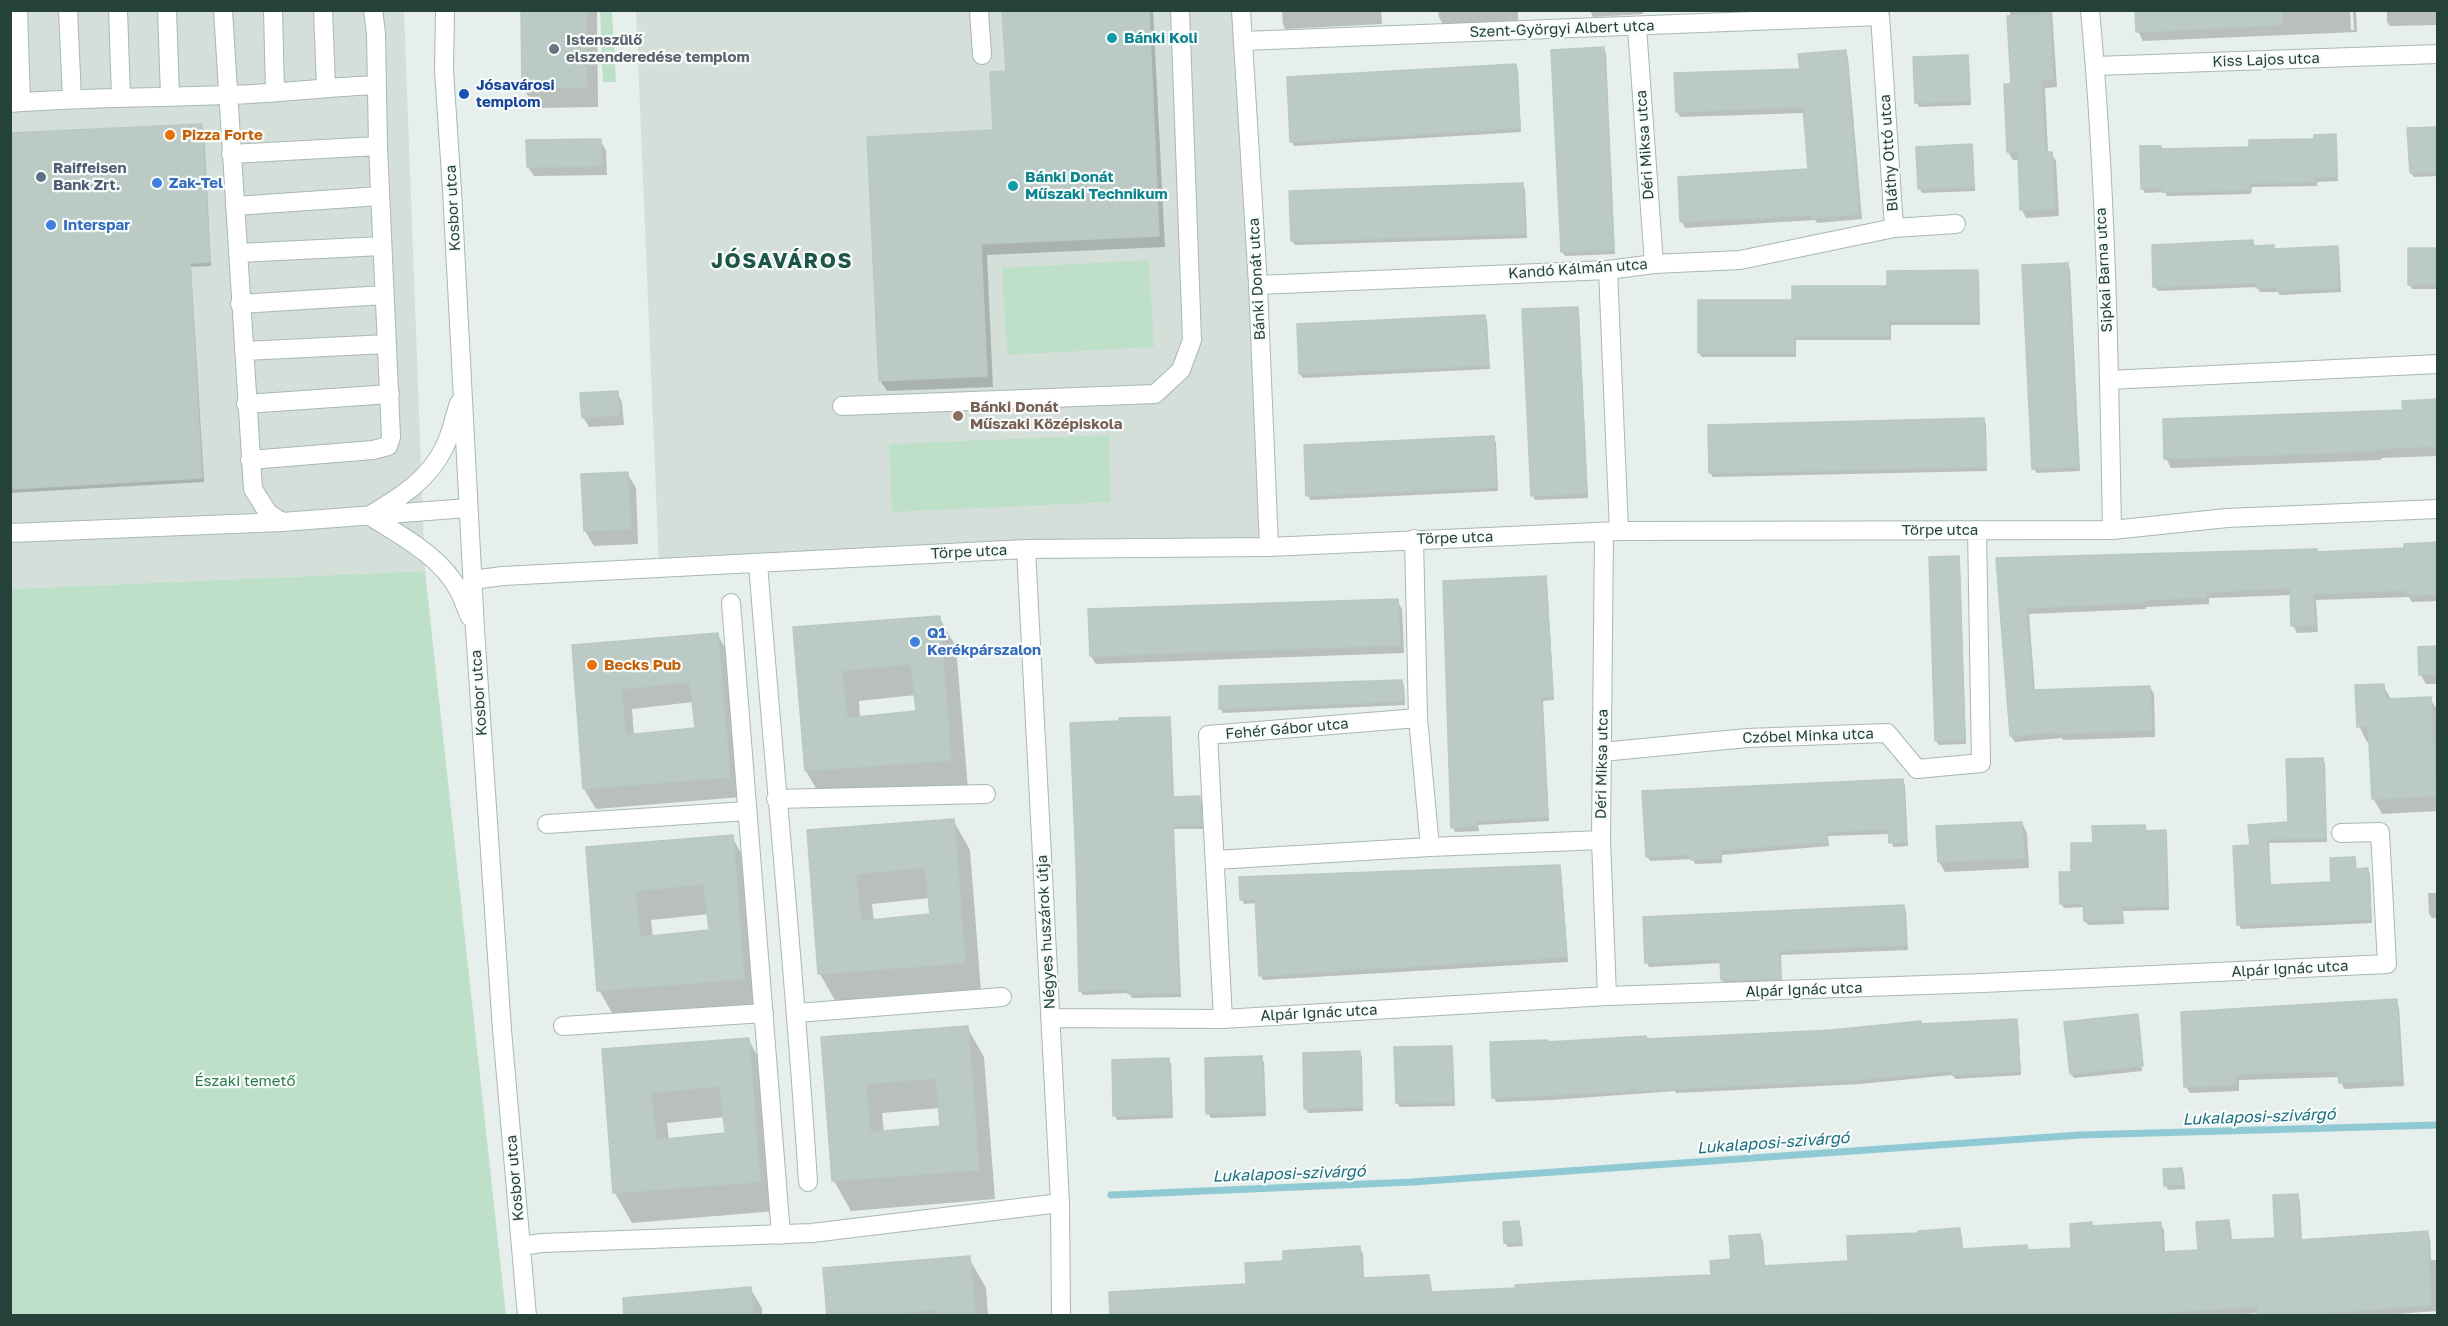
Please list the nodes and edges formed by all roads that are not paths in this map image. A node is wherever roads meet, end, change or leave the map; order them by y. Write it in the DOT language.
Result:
graph roads {
  1 [pos="18,10"];
  2 [pos="68,10"];
  3 [pos="118,10"];
  4 [pos="167,10"];
  5 [pos="223,10"];
  6 [pos="273,10"];
  7 [pos="323,10"];
  8 [pos="373,10"];
  9 [pos="432,10"];
  10 [pos="445,10"];
  11 [pos="979,10"];
  12 [pos="1180,10"];
  13 [pos="1241,10"];
  14 [pos="2090,10"];
  15 [pos="1880,16"];
  16 [pos="1637,27"];
  17 [pos="1243,41"];
  18 [pos="2438,54"];
  19 [pos="982,55"];
  20 [pos="2095,66"];
  21 [pos="444,70"];
  22 [pos="377,85"];
  23 [pos="326,87"];
  24 [pos="275,91"];
  25 [pos="228,95"];
  26 [pos="170,96"];
  27 [pos="121,97"];
  28 [pos="72,99"];
  29 [pos="16,103"];
  30 [pos="378,146"];
  31 [pos="231,154"];
  32 [pos="380,196"];
  33 [pos="235,206"];
  34 [pos="1956,224"];
  35 [pos="1894,228"];
  36 [pos="382,246"];
  37 [pos="238,253"];
  38 [pos="1654,264"];
  39 [pos="1608,270"];
  40 [pos="1258,285"];
  41 [pos="384,295"];
  42 [pos="240,304"];
  43 [pos="387,344"];
  44 [pos="244,351"];
  45 [pos="2438,364"];
  46 [pos="2109,381"];
  47 [pos="462,393"];
  48 [pos="390,394"];
  49 [pos="246,404"];
  50 [pos="842,406"];
  51 [pos="250,460"];
  52 [pos="468,508"];
  53 [pos="2438,509"];
  54 [pos="370,516"];
  55 [pos="282,522"];
  56 [pos="1977,530"];
  57 [pos="2112,530"];
  58 [pos="1611,532"];
  59 [pos="10,533"];
  60 [pos="1414,539"];
  61 [pos="1269,547"];
  62 [pos="1026,549"];
  63 [pos="758,563"];
  64 [pos="472,580"];
  65 [pos="731,603"];
  66 [pos="475,629"];
  67 [pos="1418,718"];
  68 [pos="1602,752"];
  69 [pos="986,794"];
  70 [pos="776,799"];
  71 [pos="747,811"];
  72 [pos="547,824"];
  73 [pos="2341,832"];
  74 [pos="1602,840"];
  75 [pos="1430,847"];
  76 [pos="1215,860"];
  77 [pos="1607,996"];
  78 [pos="1002,997"];
  79 [pos="764,1013"];
  80 [pos="798,1013"];
  81 [pos="1050,1018"];
  82 [pos="1223,1019"];
  83 [pos="563,1026"];
  84 [pos="808,1182"];
  85 [pos="1060,1203"];
  86 [pos="781,1235"];
  87 [pos="521,1246"];
  88 [pos="527,1316"];
  89 [pos="1061,1316"];
  1 -- 29 [label="street"];
  2 -- 28 [label="street"];
  3 -- 27 [label="street"];
  4 -- 26 [label="street"];
  5 -- 25 [label="street"];
  6 -- 24 [label="street"];
  7 -- 23 [label="street"];
  8 -- 22 [label="street"];
  9 -- 21 [label="street"];
  10 -- 21 [label="street"];
  11 -- 19 [label="street"];
  12 -- 50 [label="street"];
  13 -- 17 [label="street, Bánki Donát utca"];
  14 -- 20 [label="street, Sipkai Barna utca"];
  15 -- 16 [label="street, Szent-Györgyi Albert utca"];
  15 -- 35 [label="street, Bláthy Ottó utca"];
  16 -- 17 [label="street, Szent-Györgyi Albert utca"];
  16 -- 38 [label="street, Déri Miksa utca"];
  17 -- 40 [label="street, Bánki Donát utca"];
  18 -- 20 [label="street, Kiss Lajos utca"];
  20 -- 46 [label="street, Sipkai Barna utca"];
  21 -- 47 [label="street, Kosbor utca"];
  22 -- 23 [label="street"];
  22 -- 30 [label="street"];
  23 -- 24 [label="street"];
  24 -- 25 [label="street"];
  25 -- 26 [label="street"];
  25 -- 31 [label="street"];
  26 -- 27 [label="street"];
  27 -- 28 [label="street"];
  28 -- 29 [label="street"];
  30 -- 31 [label="street"];
  30 -- 32 [label="street"];
  31 -- 33 [label="street"];
  32 -- 33 [label="street"];
  32 -- 36 [label="street"];
  33 -- 37 [label="street"];
  34 -- 35 [label="street, Bláthy Ottó utca"];
  35 -- 38 [label="street, Kandó Kálmán utca"];
  36 -- 37 [label="street"];
  36 -- 41 [label="street"];
  37 -- 42 [label="street"];
  38 -- 39 [label="street, Kandó Kálmán utca"];
  39 -- 40 [label="street, Kandó Kálmán utca"];
  39 -- 58 [label="street, Déri Miksa utca"];
  40 -- 61 [label="street, Bánki Donát utca"];
  41 -- 42 [label="street"];
  41 -- 43 [label="street"];
  42 -- 44 [label="street"];
  43 -- 44 [label="street"];
  43 -- 48 [label="street"];
  44 -- 49 [label="street"];
  45 -- 46 [label="street"];
  46 -- 57 [label="street, Sipkai Barna utca"];
  47 -- 52 [label="street, Kosbor utca"];
  47 -- 54 [label="street"];
  48 -- 49 [label="street"];
  48 -- 51 [label="street"];
  49 -- 51 [label="street"];
  51 -- 55 [label="street"];
  52 -- 54 [label="street"];
  52 -- 64 [label="street, Kosbor utca"];
  53 -- 57 [label="street, Törpe utca"];
  54 -- 55 [label="street"];
  54 -- 66 [label="street"];
  55 -- 59 [label="street"];
  56 -- 57 [label="street, Törpe utca"];
  56 -- 58 [label="street, Törpe utca"];
  56 -- 68 [label="street, Czóbel Minka utca"];
  58 -- 60 [label="street, Törpe utca"];
  58 -- 68 [label="street, Déri Miksa utca"];
  60 -- 61 [label="street, Törpe utca"];
  60 -- 67 [label="street"];
  61 -- 62 [label="street, Törpe utca"];
  62 -- 63 [label="street, Törpe utca"];
  62 -- 81 [label="street, Négyes huszárok útja"];
  63 -- 64 [label="street, Törpe utca"];
  63 -- 70 [label="street"];
  64 -- 66 [label="street, Kosbor utca"];
  65 -- 71 [label="street"];
  66 -- 87 [label="street, Kosbor utca"];
  67 -- 75 [label="street"];
  67 -- 76 [label="street, Fehér Gábor utca"];
  68 -- 74 [label="street, Déri Miksa utca"];
  69 -- 70 [label="street"];
  70 -- 80 [label="street"];
  71 -- 72 [label="street"];
  71 -- 79 [label="street"];
  73 -- 77 [label="street, Alpár Ignác utca"];
  74 -- 75 [label="street"];
  74 -- 77 [label="street, Déri Miksa utca"];
  75 -- 76 [label="street"];
  76 -- 82 [label="street, Fehér Gábor utca"];
  77 -- 82 [label="street, Alpár Ignác utca"];
  78 -- 80 [label="street"];
  79 -- 83 [label="street"];
  79 -- 86 [label="street"];
  80 -- 84 [label="street"];
  81 -- 82 [label="street, Alpár Ignác utca"];
  81 -- 85 [label="street, Négyes huszárok útja"];
  85 -- 86 [label="street"];
  85 -- 89 [label="street, Négyes huszárok útja"];
  86 -- 87 [label="street"];
  87 -- 88 [label="street, Kosbor utca"];
}
